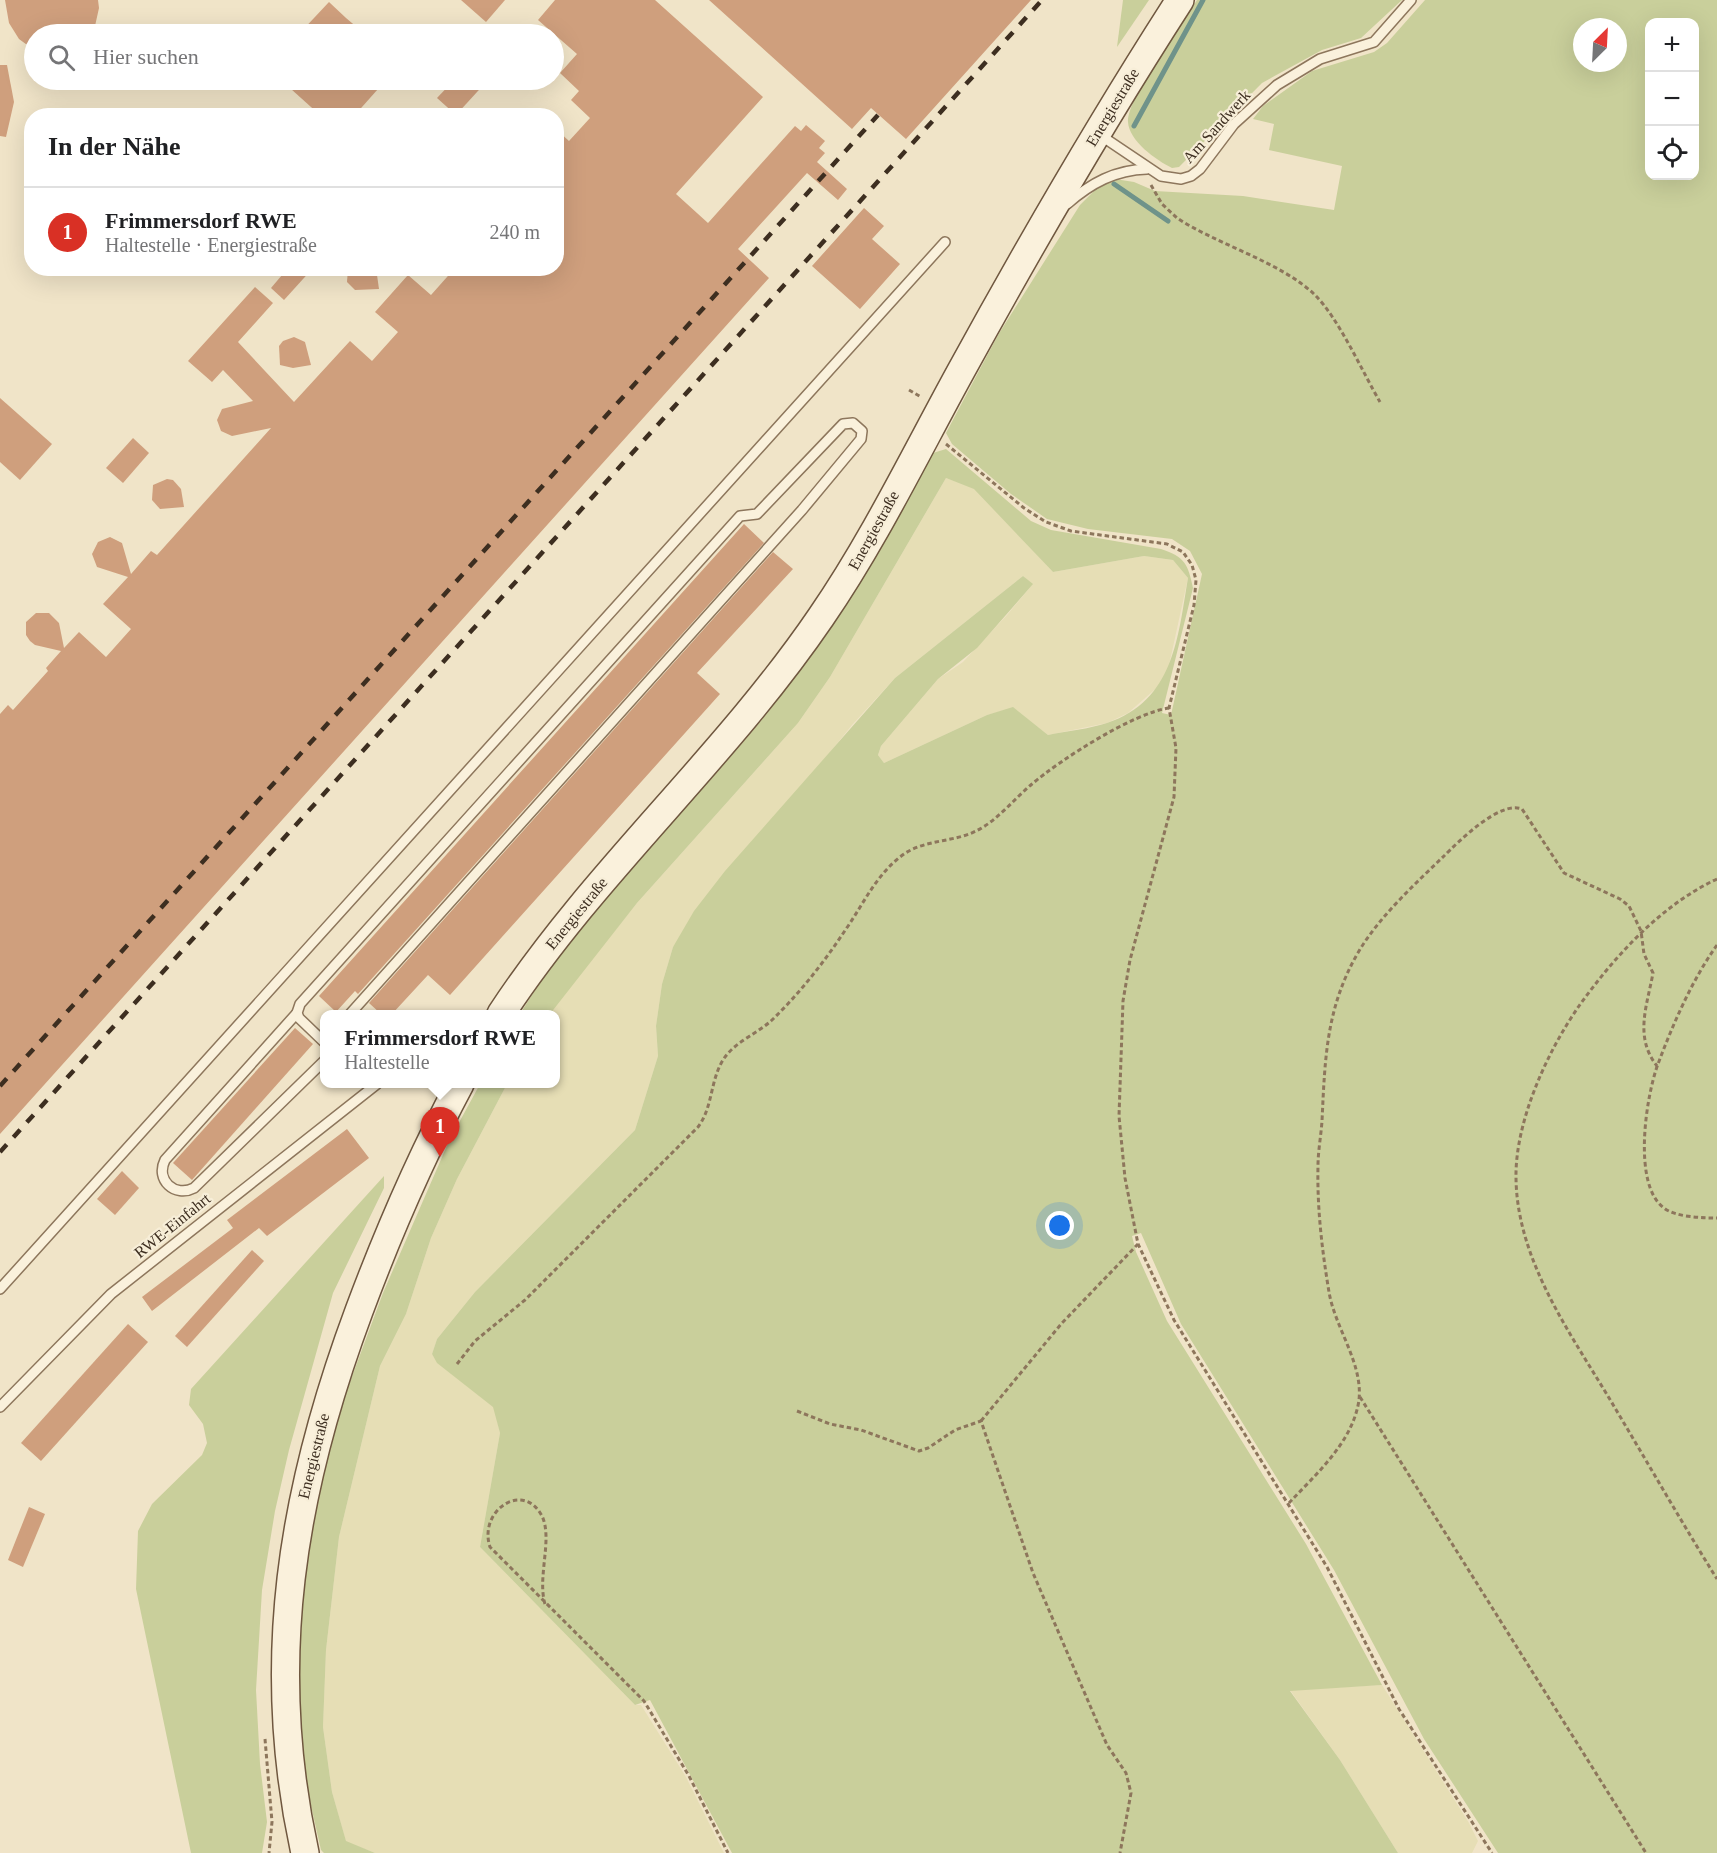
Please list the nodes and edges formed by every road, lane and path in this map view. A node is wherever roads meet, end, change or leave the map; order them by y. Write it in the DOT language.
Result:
graph roads {
  1 [pos="1180,0"];
  2 [pos="1411,0"];
  3 [pos="1097,133"];
  4 [pos="1148,169"];
  5 [pos="1040,229"];
  6 [pos="945,242"];
  7 [pos="909,390"];
  8 [pos="925,400"];
  9 [pos="1380,402"];
  10 [pos="928,430"];
  11 [pos="1169,708"];
  12 [pos="1717,879"];
  13 [pos="1641,931"];
  14 [pos="1717,945"];
  15 [pos="354,1010"];
  16 [pos="504,1010"];
  17 [pos="297,1013"];
  18 [pos="320,1038"];
  19 [pos="320,1065"];
  20 [pos="1657,1066"];
  21 [pos="369,1088"];
  22 [pos="457,1088"];
  23 [pos="1717,1218"];
  24 [pos="1138,1244"];
  25 [pos="0,1289"];
  26 [pos="457,1364"];
  27 [pos="1359,1395"];
  28 [pos="0,1407"];
  29 [pos="797,1411"];
  30 [pos="981,1421"];
  31 [pos="1289,1503"];
  32 [pos="1717,1580"];
  33 [pos="545,1604"];
  34 [pos="1490,1852"];
  35 [pos="305,1853"];
  36 [pos="728,1853"];
  37 [pos="1120,1853"];
  38 [pos="1646,1853"];
  1 -- 3 [label="main road, Energiestraße"];
  2 -- 4 [label="lane, Am Sandwerk"];
  3 -- 4 [label="lane, Am Sandwerk"];
  3 -- 5 [label="main road, Energiestraße"];
  4 -- 5 [label="lane"];
  4 -- 9 [label="path"];
  5 -- 10 [label="main road, Energiestraße"];
  6 -- 25 [label="lane"];
  7 -- 8 [label="path"];
  10 -- 11 [label="path"];
  10 -- 16 [label="main road, Energiestraße"];
  11 -- 24 [label="path"];
  11 -- 26 [label="path"];
  12 -- 13 [label="path"];
  13 -- 20 [label="path"];
  13 -- 27 [label="path"];
  13 -- 32 [label="path"];
  14 -- 20 [label="path"];
  15 -- 17 [label="lane"];
  17 -- 18 [label="lane"];
  17 -- 19 [label="lane"];
  20 -- 23 [label="path"];
  21 -- 28 [label="lane, RWE-Einfahrt"];
  22 -- 35 [label="main road, Energiestraße"];
  24 -- 30 [label="path"];
  24 -- 31 [label="path"];
  27 -- 31 [label="path"];
  27 -- 38 [label="path"];
  29 -- 30 [label="path"];
  30 -- 37 [label="path"];
  31 -- 34 [label="path"];
  33 -- 33 [label="path"];
  33 -- 36 [label="path"];
}
